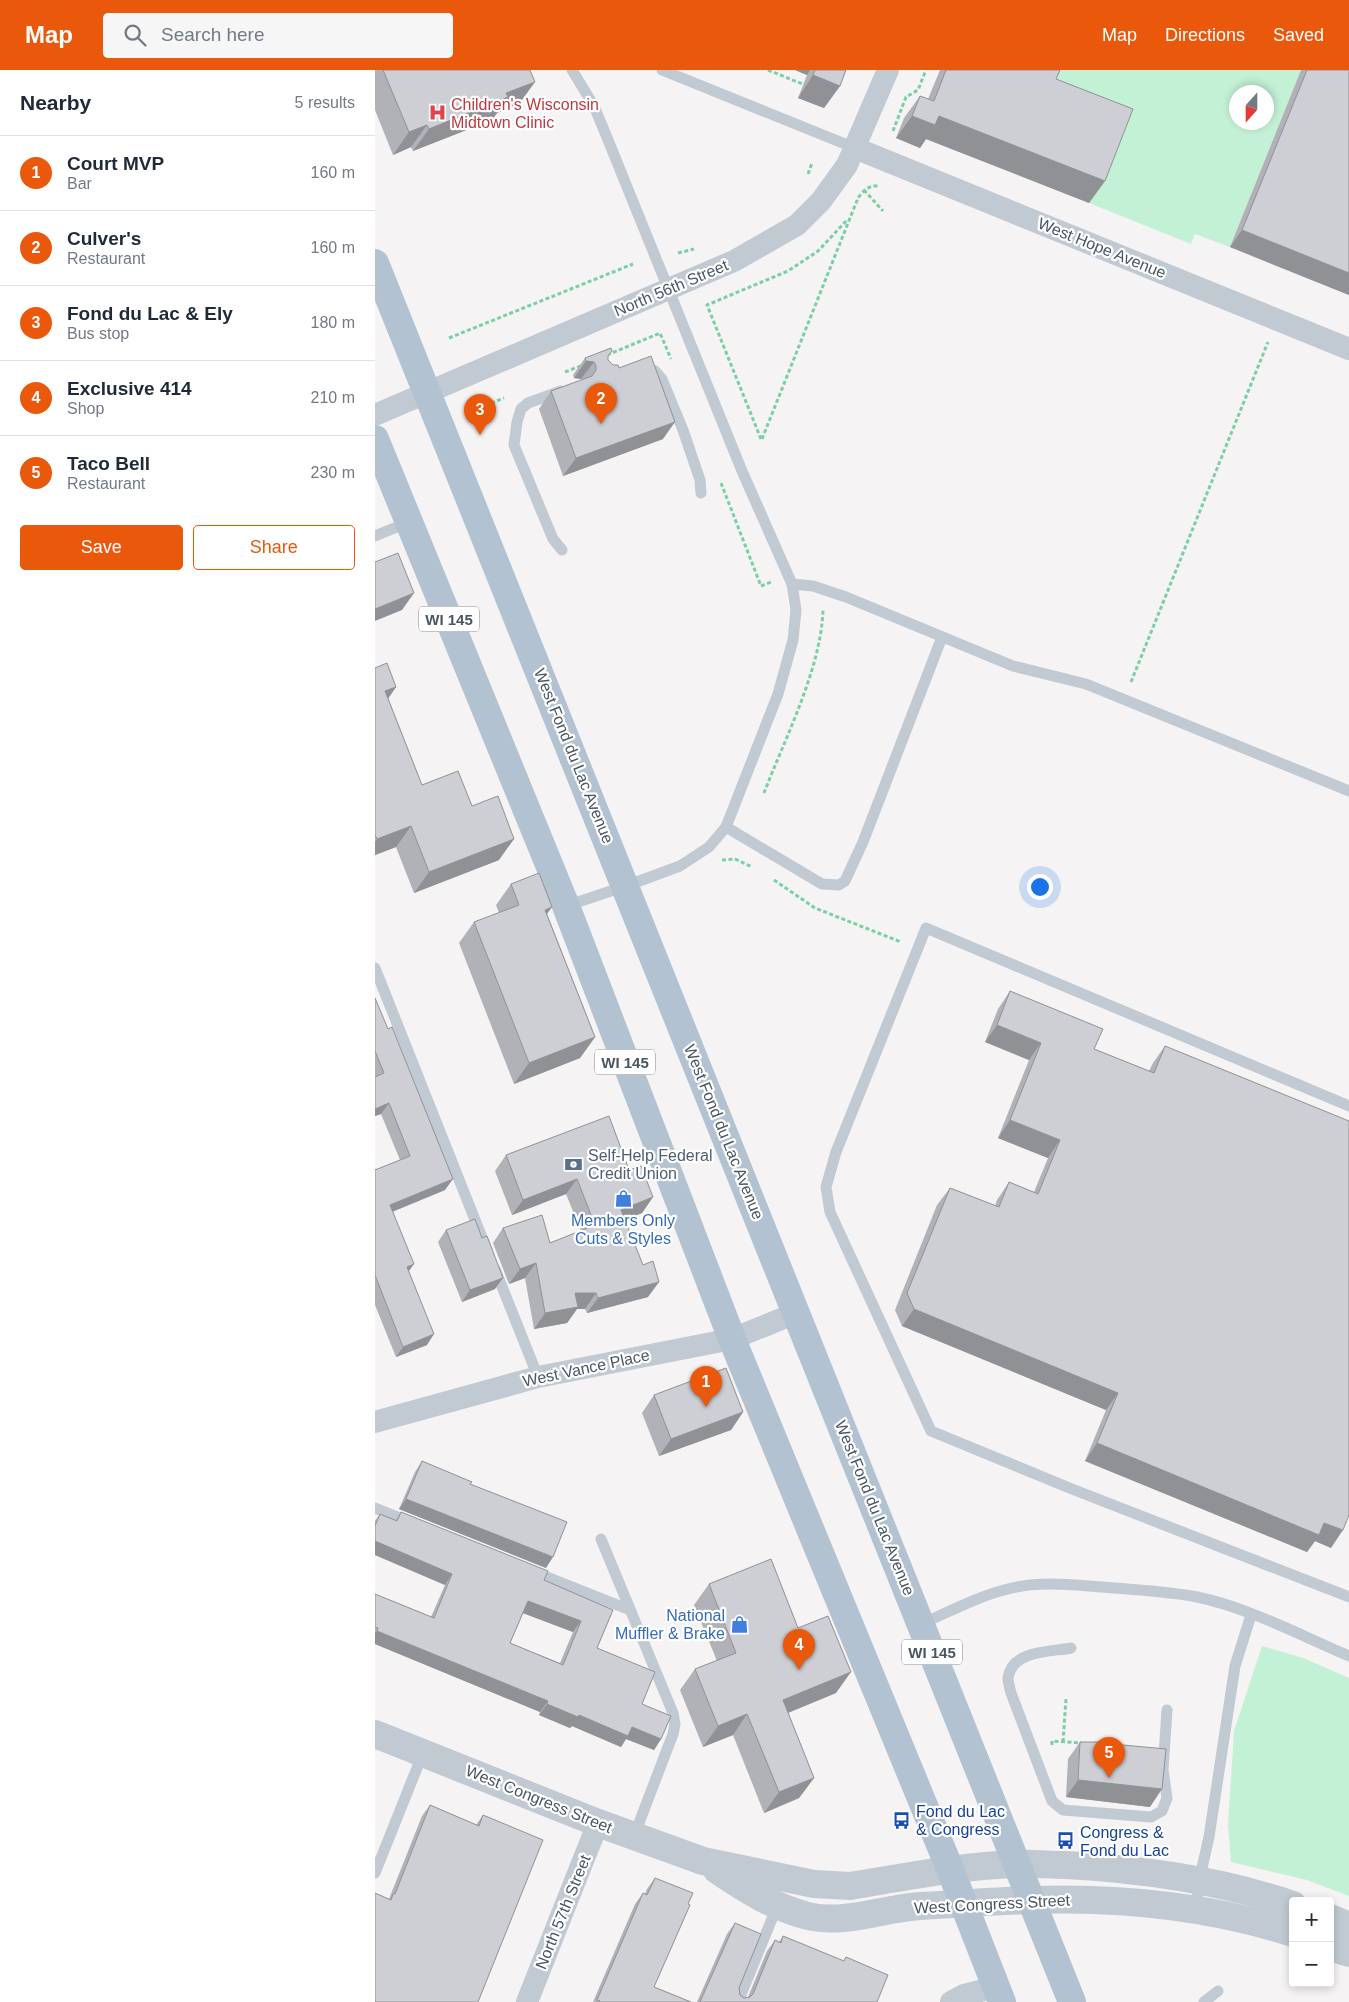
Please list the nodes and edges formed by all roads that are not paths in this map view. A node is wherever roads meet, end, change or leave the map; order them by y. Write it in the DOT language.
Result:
graph roads {
  1 [pos="572,70"];
  2 [pos="662,70"];
  3 [pos="888,70"];
  4 [pos="855,148"];
  5 [pos="375,263"];
  6 [pos="670,289"];
  7 [pos="1349,349"];
  8 [pos="632,365"];
  9 [pos="569,388"];
  10 [pos="427,393"];
  11 [pos="375,415"];
  12 [pos="375,439"];
  13 [pos="701,493"];
  14 [pos="409,522"];
  15 [pos="375,536"];
  16 [pos="562,550"];
  17 [pos="792,584"];
  18 [pos="942,637"];
  19 [pos="1349,791"];
  20 [pos="726,827"];
  21 [pos="626,886"];
  22 [pos="565,906"];
  23 [pos="375,968"];
  24 [pos="1349,1106"];
  25 [pos="796,1313"];
  26 [pos="733,1339"];
  27 [pos="538,1377"];
  28 [pos="375,1422"];
  29 [pos="375,1508"];
  30 [pos="421,1526"];
  31 [pos="601,1539"];
  32 [pos="521,1566"];
  33 [pos="1349,1598"];
  34 [pos="630,1610"];
  35 [pos="1251,1615"];
  36 [pos="921,1624"];
  37 [pos="1071,1648"];
  38 [pos="1349,1656"];
  39 [pos="1167,1710"];
  40 [pos="375,1734"];
  41 [pos="423,1753"];
  42 [pos="598,1823"];
  43 [pos="634,1836"];
  44 [pos="1017,1864"];
  45 [pos="950,1869"];
  46 [pos="375,1873"];
  47 [pos="1199,1881"];
  48 [pos="782,1892"];
  49 [pos="1030,1900"];
  50 [pos="1289,1904"];
  51 [pos="964,1905"];
  52 [pos="1196,1910"];
  53 [pos="1334,1920"];
  54 [pos="1349,1926"];
  55 [pos="1289,1933"];
  56 [pos="1334,1948"];
  57 [pos="1349,1953"];
  58 [pos="1218,1991"];
  59 [pos="999,1995"];
  60 [pos="527,2002"];
  61 [pos="738,2002"];
  62 [pos="951,2002"];
  63 [pos="1072,2002"];
  64 [pos="1204,2002"];
  1 -- 6 [label="lane"];
  2 -- 4 [label="lane"];
  3 -- 4 [label="street, North 56th Street"];
  4 -- 6 [label="street, North 56th Street"];
  4 -- 7 [label="street, West Hope Avenue"];
  5 -- 10 [label="main road, West Fond du Lac Avenue / WI 145"];
  6 -- 10 [label="street, North 56th Street"];
  6 -- 17 [label="lane"];
  8 -- 13 [label="lane"];
  9 -- 16 [label="lane"];
  10 -- 11 [label="street, North 56th Street"];
  10 -- 21 [label="main road, West Fond du Lac Avenue / WI 145"];
  12 -- 14 [label="main road, WI 145"];
  14 -- 15 [label="lane"];
  14 -- 22 [label="main road, WI 145"];
  17 -- 18 [label="lane"];
  17 -- 20 [label="lane"];
  18 -- 19 [label="lane"];
  18 -- 20 [label="lane"];
  20 -- 21 [label="lane"];
  21 -- 22 [label="lane"];
  21 -- 25 [label="main road, West Fond du Lac Avenue / WI 145"];
  22 -- 26 [label="main road, WI 145"];
  23 -- 27 [label="lane"];
  24 -- 33 [label="lane"];
  25 -- 26 [label="street, West Vance Place"];
  25 -- 36 [label="main road, West Fond du Lac Avenue / WI 145"];
  26 -- 27 [label="street, West Vance Place"];
  26 -- 45 [label="main road, WI 145"];
  27 -- 28 [label="street, West Vance Place"];
  29 -- 30 [label="lane"];
  31 -- 34 [label="lane"];
  32 -- 34 [label="lane"];
  34 -- 43 [label="lane"];
  35 -- 36 [label="lane"];
  35 -- 38 [label="lane"];
  35 -- 47 [label="lane"];
  36 -- 44 [label="main road, West Fond du Lac Avenue / WI 145"];
  37 -- 39 [label="lane"];
  40 -- 41 [label="street, West Congress Street"];
  41 -- 42 [label="street, West Congress Street"];
  41 -- 46 [label="lane"];
  42 -- 43 [label="street, West Congress Street"];
  42 -- 60 [label="street, North 57th Street"];
  43 -- 48 [label="street, West Congress Street"];
  44 -- 45 [label="street, West Congress Street"];
  44 -- 47 [label="street, West Congress Street"];
  44 -- 49 [label="main road, West Fond du Lac Avenue / WI 145"];
  45 -- 48 [label="street, West Congress Street"];
  45 -- 51 [label="main road, WI 145"];
  47 -- 50 [label="street, West Congress Street"];
  47 -- 52 [label="lane"];
  48 -- 51 [label="street, West Congress Street"];
  48 -- 61 [label="lane"];
  49 -- 51 [label="street, West Congress Street"];
  49 -- 52 [label="street, West Congress Street"];
  49 -- 63 [label="main road, West Fond du Lac Avenue / WI 145"];
  51 -- 59 [label="main road, WI 145"];
  52 -- 55 [label="street, West Congress Street"];
  53 -- 54 [label="street"];
  56 -- 57 [label="street"];
  58 -- 64 [label="lane"];
  59 -- 62 [label="street"];
}
